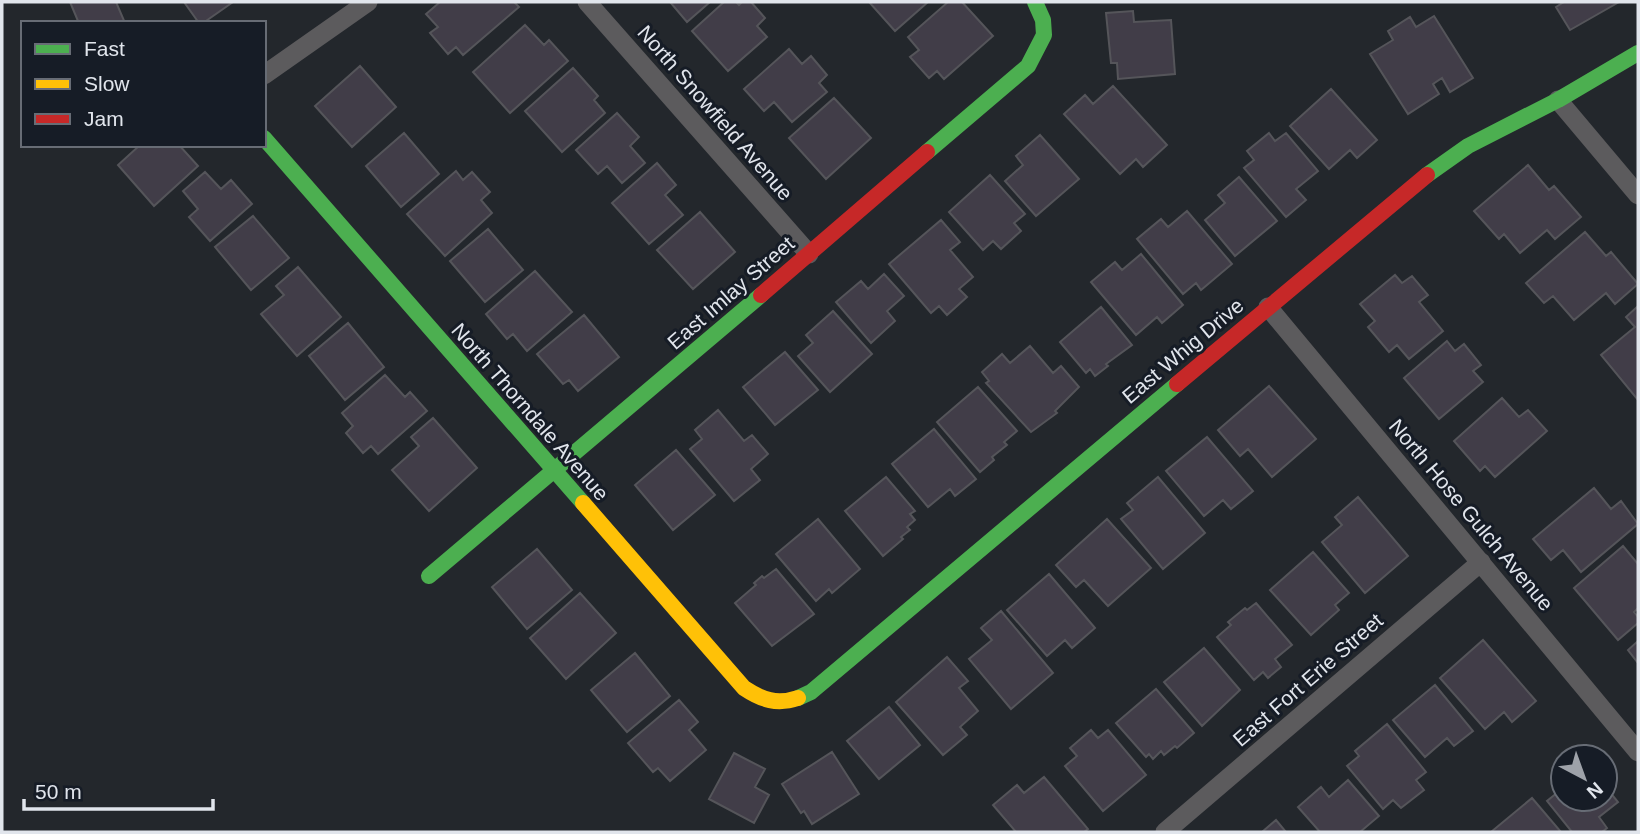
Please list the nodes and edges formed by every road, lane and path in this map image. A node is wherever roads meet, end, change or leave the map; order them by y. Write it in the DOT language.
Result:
graph roads {
  1 [pos="368,2"];
  2 [pos="587,2"];
  3 [pos="1035,2"];
  4 [pos="1638,53"];
  5 [pos="266,74"];
  6 [pos="1558,100"];
  7 [pos="266,140"];
  8 [pos="1638,195"];
  9 [pos="809,254"];
  10 [pos="1269,307"];
  11 [pos="554,472"];
  12 [pos="1481,562"];
  13 [pos="429,576"];
  14 [pos="773,703"];
  15 [pos="1638,752"];
  16 [pos="1165,832"];
  1 -- 5 [label="street"];
  2 -- 9 [label="street, North Snowfield Avenue"];
  3 -- 9 [label="street, East Imlay Street"];
  4 -- 6 [label="street, East Whig Drive"];
  6 -- 8 [label="street"];
  6 -- 10 [label="street, East Whig Drive"];
  7 -- 11 [label="street, North Thorndale Avenue"];
  9 -- 11 [label="street, East Imlay Street"];
  10 -- 12 [label="street, North Hose Gulch Avenue"];
  10 -- 14 [label="street, East Whig Drive"];
  11 -- 13 [label="street, East Imlay Street"];
  11 -- 14 [label="street, North Thorndale Avenue"];
  12 -- 15 [label="street, North Hose Gulch Avenue"];
  12 -- 16 [label="street, East Fort Erie Street"];
}
